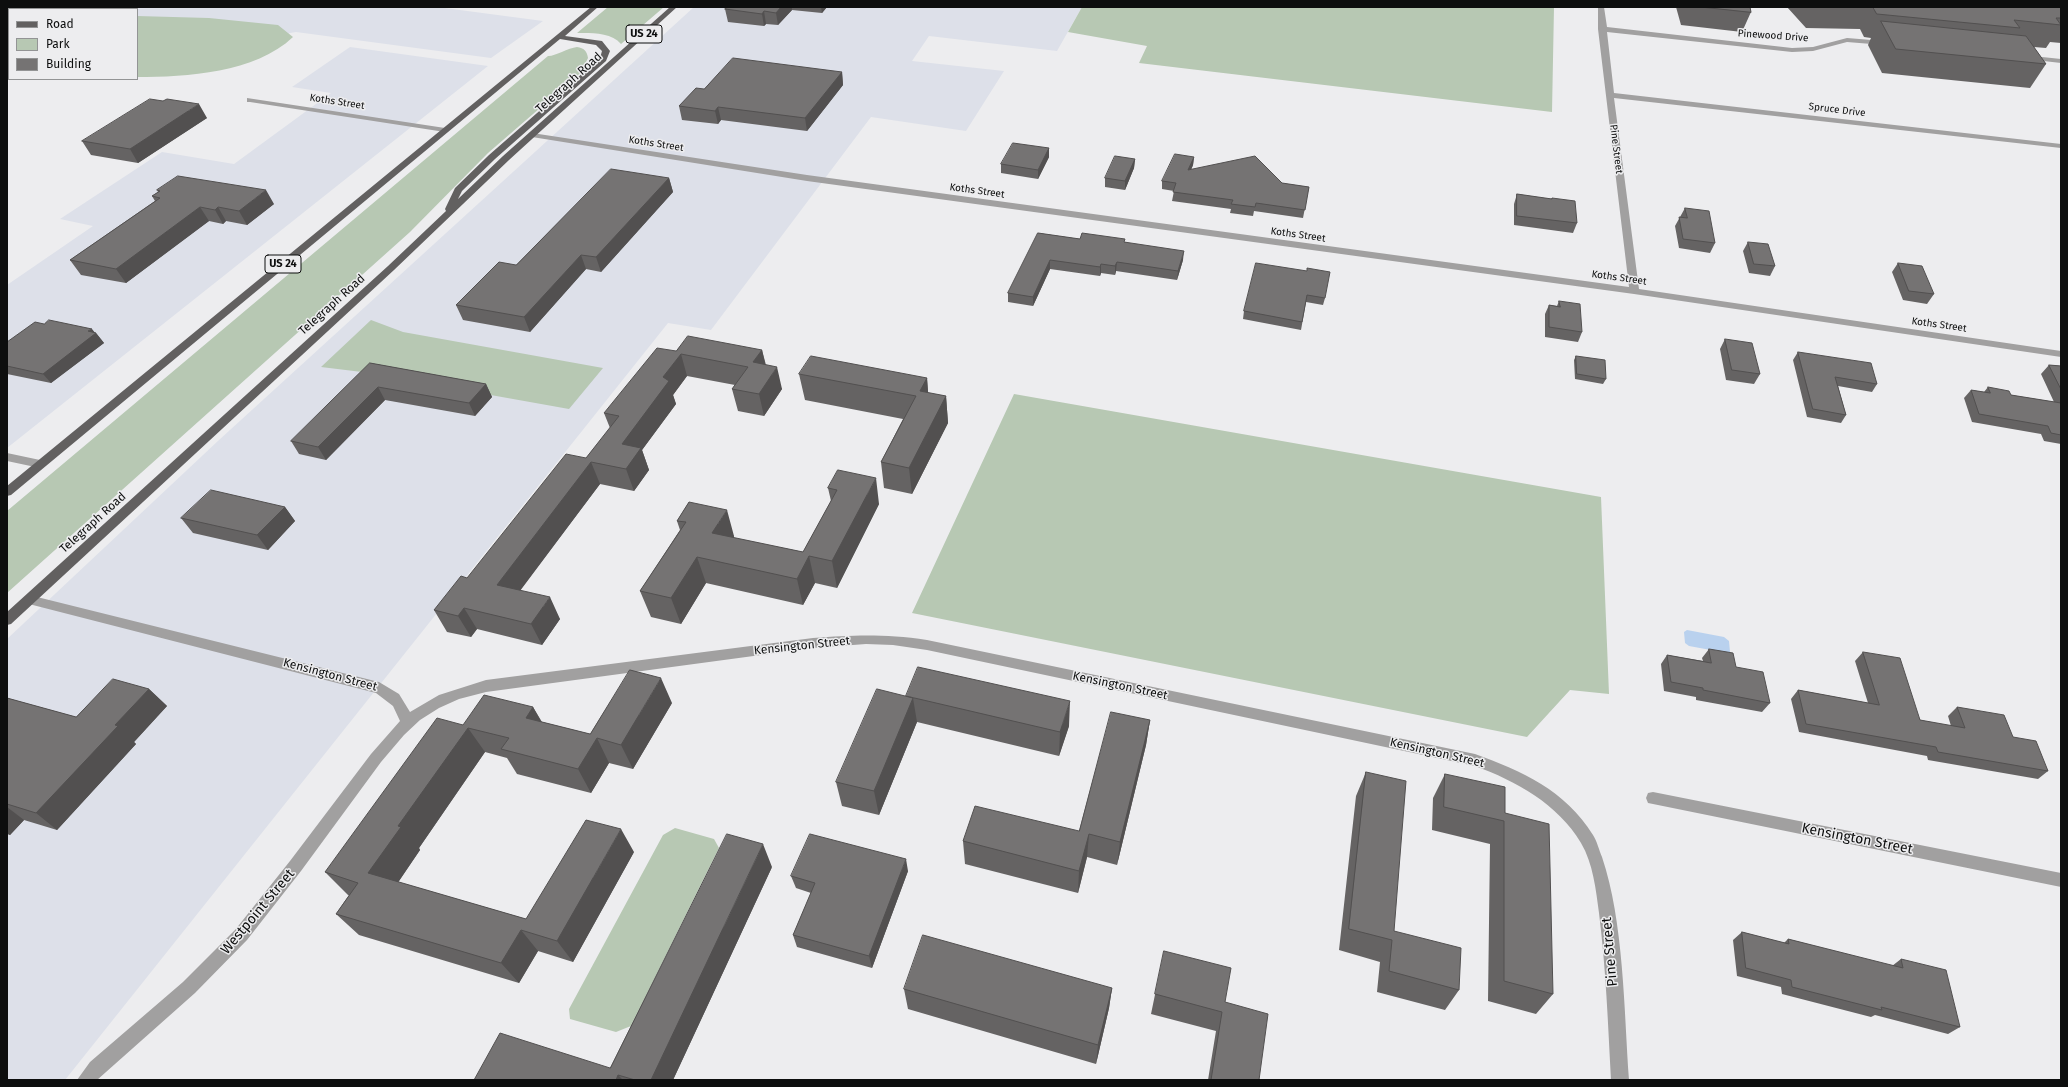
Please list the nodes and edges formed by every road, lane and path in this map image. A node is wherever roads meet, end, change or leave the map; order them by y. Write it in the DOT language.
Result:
graph roads {
  1 [pos="596,7"];
  2 [pos="674,7"];
  3 [pos="1601,7"];
  4 [pos="1602,29"];
  5 [pos="559,37"];
  6 [pos="1894,44"];
  7 [pos="2021,57"];
  8 [pos="2061,61"];
  9 [pos="1610,95"];
  10 [pos="250,100"];
  11 [pos="444,130"];
  12 [pos="532,134"];
  13 [pos="2061,146"];
  14 [pos="445,217"];
  15 [pos="1634,291"];
  16 [pos="2061,354"];
  17 [pos="7,457"];
  18 [pos="40,464"];
  19 [pos="7,492"];
  20 [pos="29,600"];
  21 [pos="7,620"];
  22 [pos="408,723"];
  23 [pos="1653,798"];
  24 [pos="1580,829"];
  25 [pos="2061,880"];
  26 [pos="86,1080"];
  27 [pos="1620,1080"];
  1 -- 5 [label="main road, US 24"];
  2 -- 12 [label="main road, Telegraph Road / US 24"];
  3 -- 4 [label="street, Pine Street"];
  4 -- 6 [label="street, Pinewood Drive"];
  4 -- 9 [label="street, Pine Street"];
  5 -- 11 [label="main road, US 24"];
  5 -- 14 [label="main road"];
  7 -- 8 [label="street"];
  9 -- 13 [label="street, Spruce Drive"];
  9 -- 15 [label="street, Pine Street"];
  10 -- 11 [label="street, Koths Street"];
  11 -- 18 [label="main road, US 24"];
  12 -- 14 [label="main road, Telegraph Road / US 24"];
  12 -- 15 [label="street, Koths Street"];
  14 -- 20 [label="main road, Telegraph Road / US 24"];
  15 -- 16 [label="street, Koths Street"];
  17 -- 18 [label="street"];
  18 -- 19 [label="main road, US 24"];
  20 -- 21 [label="main road, Telegraph Road / US 24"];
  20 -- 22 [label="street, Kensington Street"];
  22 -- 24 [label="street, Kensington Street"];
  22 -- 26 [label="street, Westpoint Street"];
  23 -- 25 [label="street, Kensington Street"];
  24 -- 27 [label="street, Pine Street"];
}
